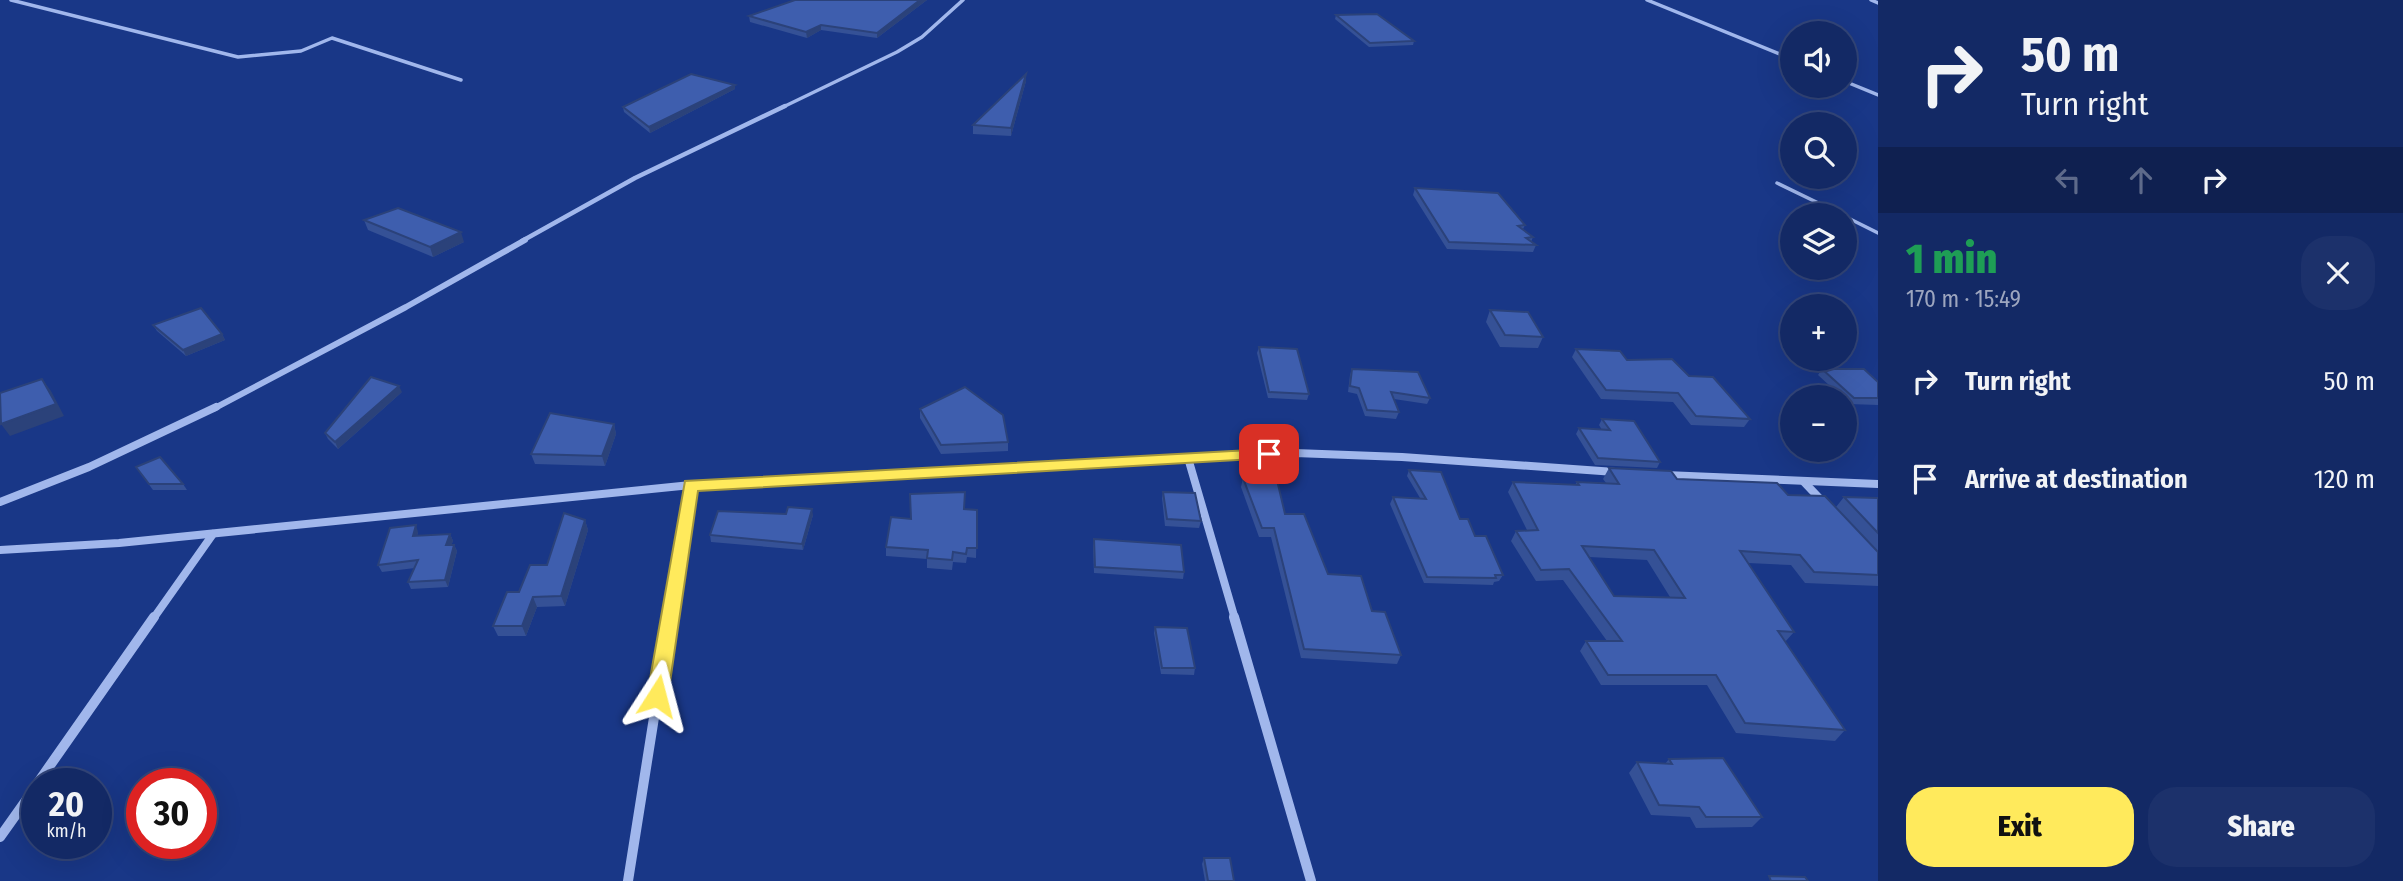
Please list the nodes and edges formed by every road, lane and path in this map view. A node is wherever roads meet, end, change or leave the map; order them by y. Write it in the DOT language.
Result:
graph roads {
  1 [pos="11,0"];
  2 [pos="963,0"];
  3 [pos="1647,0"];
  4 [pos="1871,0"];
  5 [pos="1878,3"];
  6 [pos="1780,54"];
  7 [pos="461,80"];
  8 [pos="1857,86"];
  9 [pos="1878,95"];
  10 [pos="1777,183"];
  11 [pos="1818,203"];
  12 [pos="1857,222"];
  13 [pos="1878,233"];
  14 [pos="1188,458"];
  15 [pos="1629,473"];
  16 [pos="1656,474"];
  17 [pos="1804,482"];
  18 [pos="1878,484"];
  19 [pos="691,485"];
  20 [pos="0,502"];
  21 [pos="1832,512"];
  22 [pos="213,534"];
  23 [pos="0,550"];
  24 [pos="48,768"];
  25 [pos="21,807"];
  26 [pos="0,837"];
  27 [pos="628,881"];
  28 [pos="1311,881"];
  1 -- 7 [label="street"];
  2 -- 20 [label="street"];
  3 -- 6 [label="street"];
  4 -- 5 [label="street"];
  8 -- 9 [label="street"];
  10 -- 11 [label="lane"];
  12 -- 13 [label="lane"];
  14 -- 15 [label="street"];
  14 -- 19 [label="street"];
  14 -- 28 [label="street"];
  16 -- 17 [label="street"];
  17 -- 18 [label="street"];
  17 -- 21 [label="street"];
  19 -- 22 [label="street"];
  19 -- 27 [label="street"];
  22 -- 23 [label="street"];
  22 -- 24 [label="street"];
  25 -- 26 [label="street"];
}
